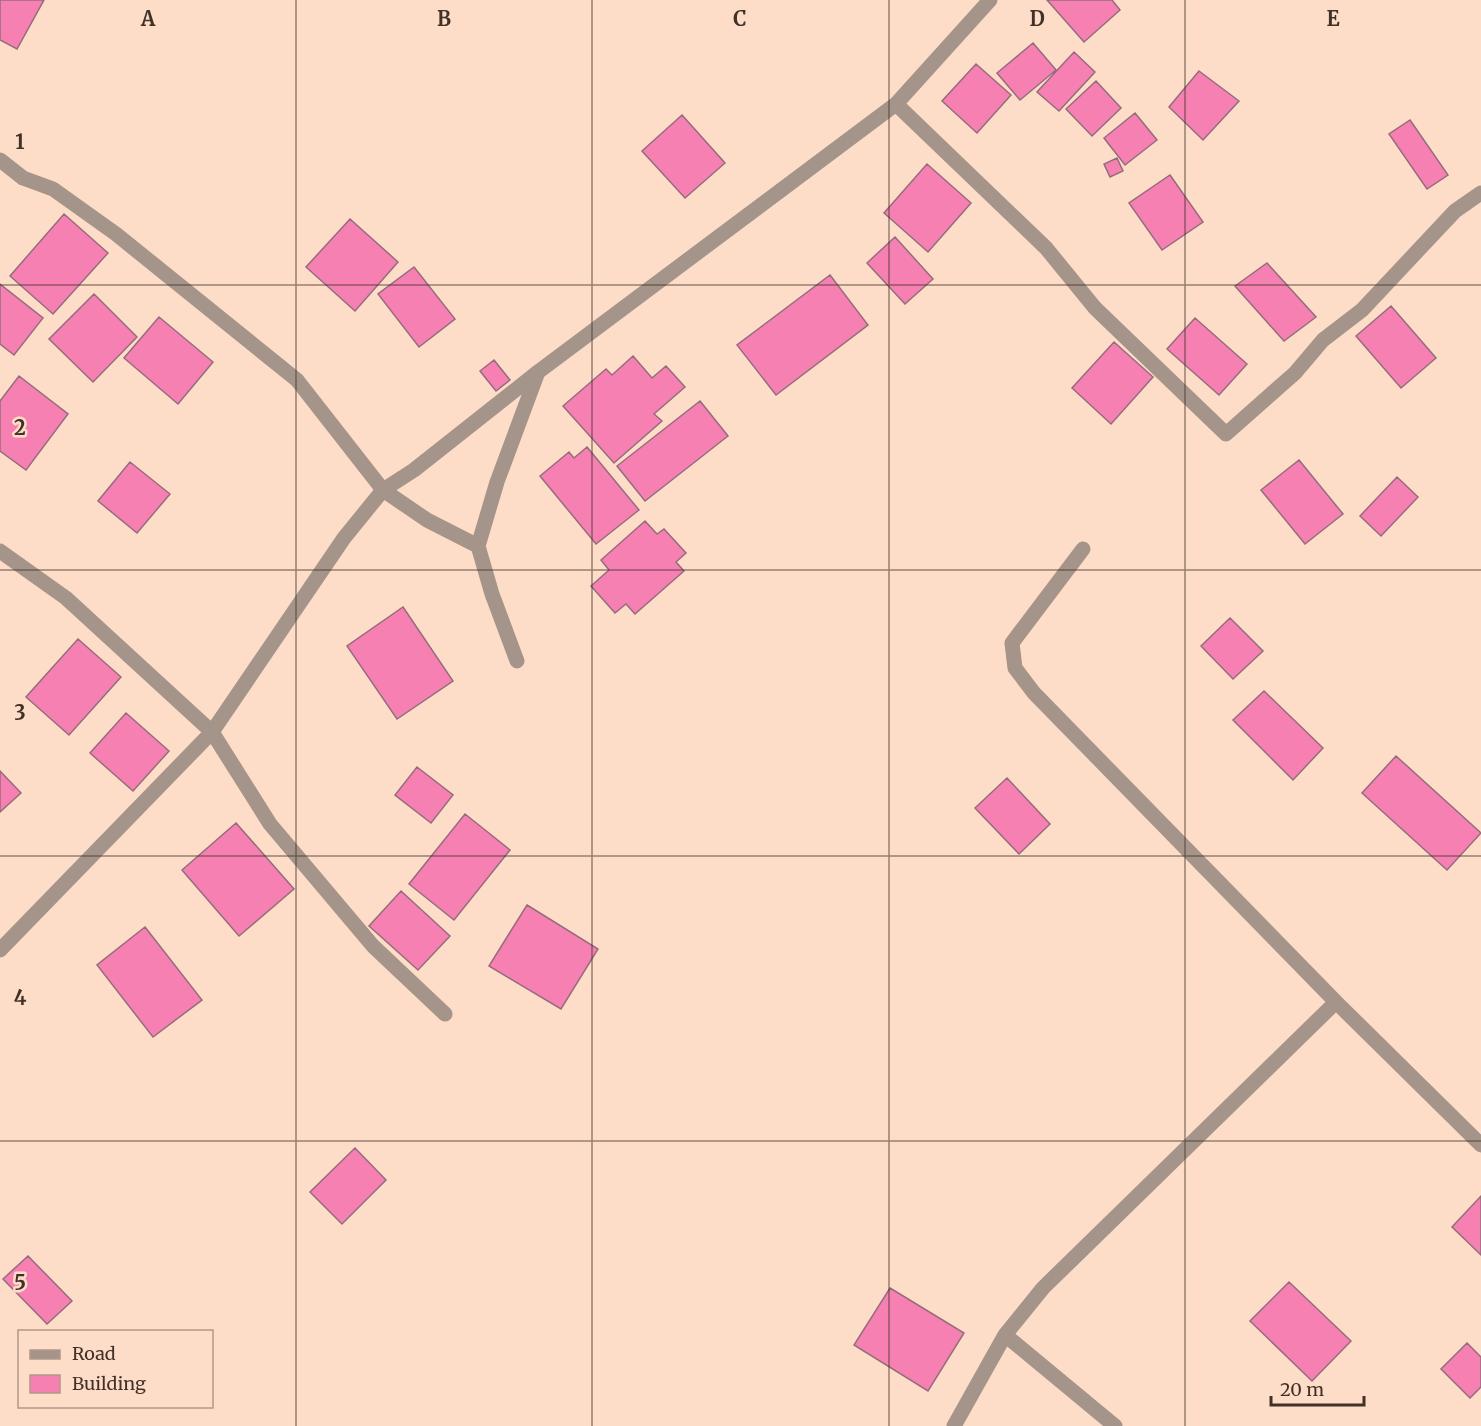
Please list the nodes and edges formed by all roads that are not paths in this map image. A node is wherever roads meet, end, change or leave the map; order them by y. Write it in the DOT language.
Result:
graph roads {
  1 [pos="990,0"];
  2 [pos="896,104"];
  3 [pos="0,160"];
  4 [pos="1481,193"];
  5 [pos="538,372"];
  6 [pos="383,489"];
  7 [pos="477,546"];
  8 [pos="1083,549"];
  9 [pos="0,551"];
  10 [pos="517,660"];
  11 [pos="212,732"];
  12 [pos="0,950"];
  13 [pos="1336,1002"];
  14 [pos="445,1014"];
  15 [pos="1481,1145"];
  16 [pos="1005,1335"];
  17 [pos="954,1426"];
  18 [pos="1115,1426"];
  1 -- 2 [label="street"];
  2 -- 4 [label="street"];
  2 -- 5 [label="street"];
  3 -- 6 [label="street"];
  5 -- 6 [label="street"];
  5 -- 7 [label="street"];
  6 -- 7 [label="street"];
  6 -- 11 [label="street"];
  7 -- 10 [label="street"];
  8 -- 13 [label="street"];
  9 -- 11 [label="street"];
  11 -- 12 [label="street"];
  11 -- 14 [label="street"];
  13 -- 15 [label="street"];
  13 -- 16 [label="street"];
  16 -- 17 [label="street"];
  16 -- 18 [label="street"];
}
